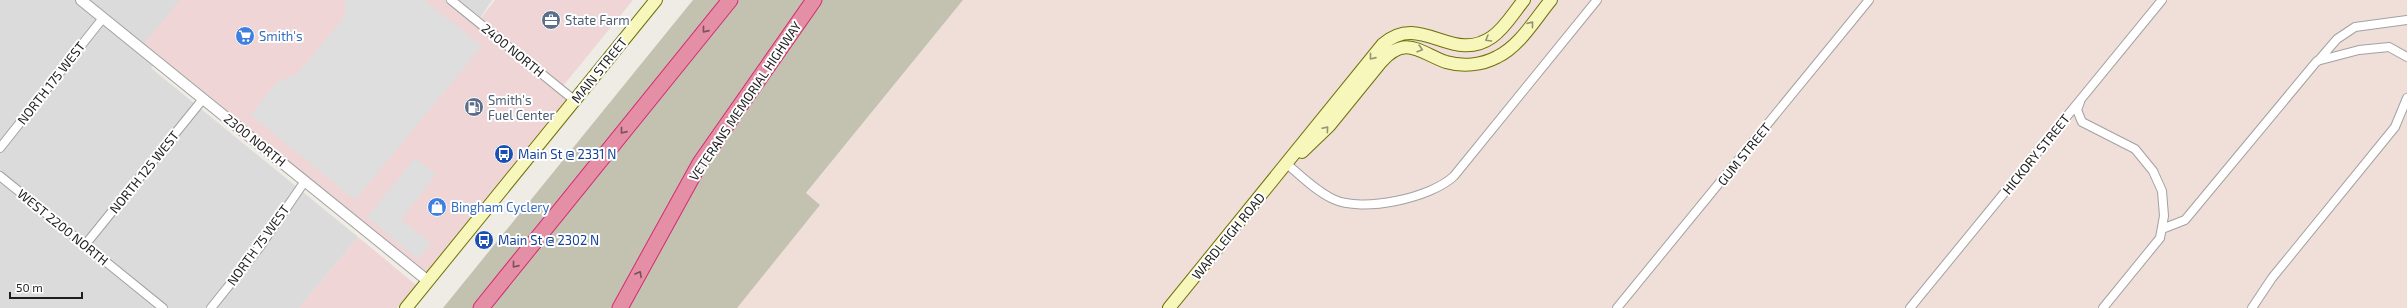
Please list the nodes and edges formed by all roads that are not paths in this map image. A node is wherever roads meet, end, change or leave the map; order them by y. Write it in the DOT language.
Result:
graph roads {
  1 [pos="81,0"];
  2 [pos="451,0"];
  3 [pos="656,0"];
  4 [pos="730,0"];
  5 [pos="814,0"];
  6 [pos="1524,0"];
  7 [pos="1551,0"];
  8 [pos="1597,0"];
  9 [pos="1869,0"];
  10 [pos="2162,0"];
  11 [pos="103,18"];
  12 [pos="2407,20"];
  13 [pos="2407,57"];
  14 [pos="2317,62"];
  15 [pos="2407,98"];
  16 [pos="203,99"];
  17 [pos="2080,99"];
  18 [pos="574,100"];
  19 [pos="0,148"];
  20 [pos="1287,164"];
  21 [pos="0,176"];
  22 [pos="305,181"];
  23 [pos="2162,229"];
  24 [pos="85,245"];
  25 [pos="428,281"];
  26 [pos="163,308"];
  27 [pos="211,308"];
  28 [pos="406,308"];
  29 [pos="481,308"];
  30 [pos="620,308"];
  31 [pos="1169,308"];
  32 [pos="1617,308"];
  33 [pos="1910,308"];
  34 [pos="2103,308"];
  35 [pos="2252,308"];
  1 -- 11 [label="street, 2300 NORTH"];
  2 -- 18 [label="street, 2400 NORTH"];
  3 -- 18 [label="main road, MAIN STREET"];
  4 -- 29 [label="highway, one-way"];
  30 -- 5 [label="highway, VETERANS MEMORIAL HIGHWAY, one-way"];
  6 -- 20 [label="main road, one-way"];
  20 -- 7 [label="main road, one-way"];
  8 -- 20 [label="street"];
  9 -- 32 [label="street, GUM STREET"];
  10 -- 17 [label="street, HICKORY STREET"];
  11 -- 16 [label="street, 2300 NORTH"];
  11 -- 19 [label="street, NORTH 175 WEST"];
  12 -- 14 [label="street"];
  13 -- 14 [label="street"];
  14 -- 23 [label="street"];
  15 -- 35 [label="street"];
  16 -- 22 [label="street, 2300 NORTH"];
  16 -- 24 [label="street, NORTH 125 WEST"];
  17 -- 23 [label="street"];
  17 -- 33 [label="street, HICKORY STREET"];
  18 -- 25 [label="main road, MAIN STREET"];
  20 -- 31 [label="main road, WARDLEIGH ROAD"];
  21 -- 24 [label="street, WEST 2200 NORTH"];
  22 -- 25 [label="street, 2300 NORTH"];
  22 -- 27 [label="street, NORTH 75 WEST"];
  23 -- 34 [label="street"];
  24 -- 26 [label="street, WEST 2200 NORTH"];
  25 -- 28 [label="main road, MAIN STREET"];
}
